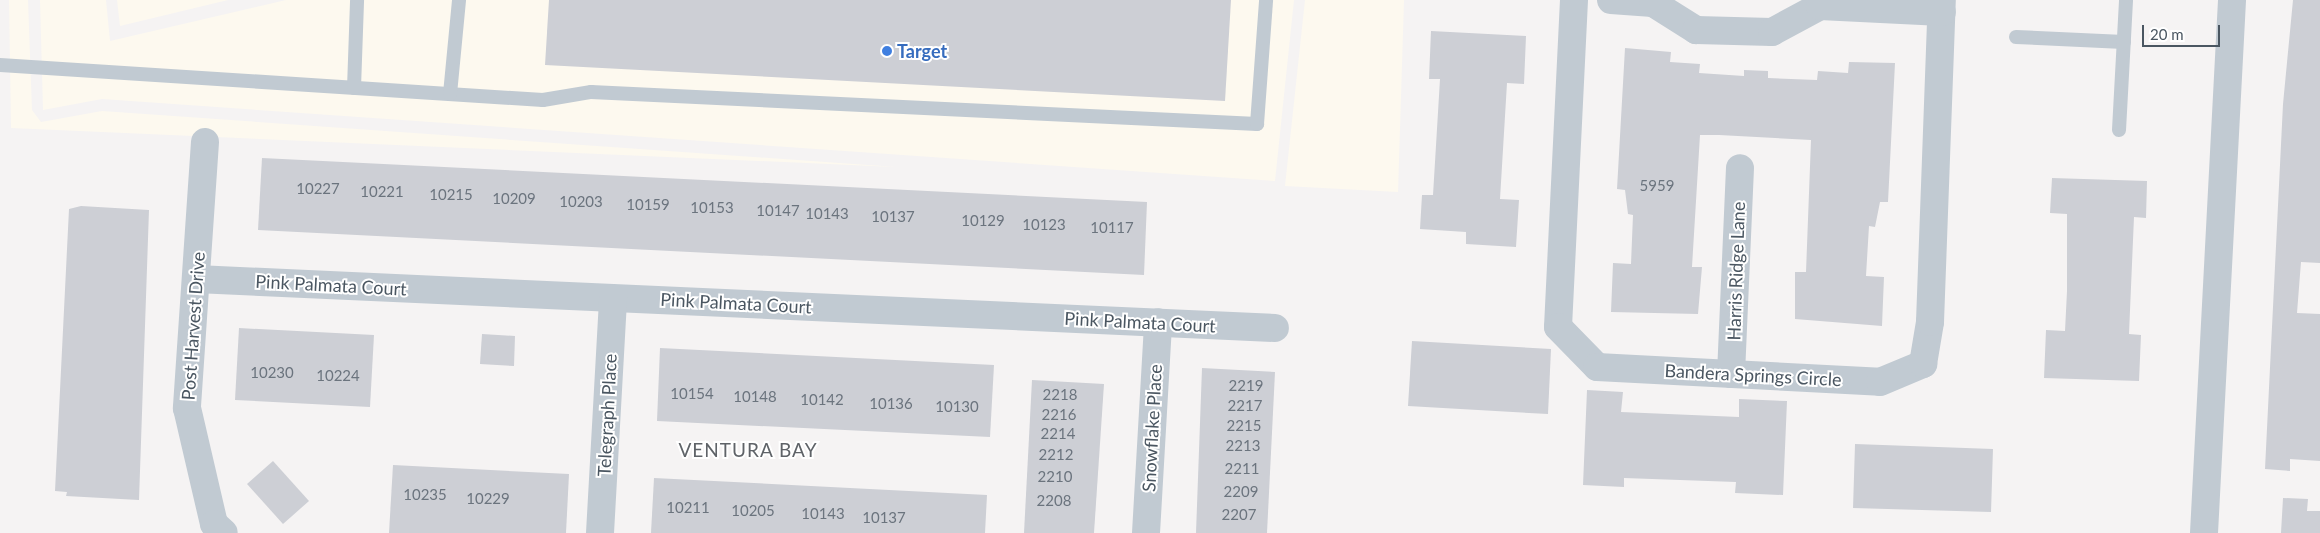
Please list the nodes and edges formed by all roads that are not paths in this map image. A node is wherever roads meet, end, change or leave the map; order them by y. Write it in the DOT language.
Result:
graph roads {
  1 [pos="357,0"];
  2 [pos="459,0"];
  3 [pos="1266,0"];
  4 [pos="1574,0"];
  5 [pos="1611,0"];
  6 [pos="2126,0"];
  7 [pos="2232,0"];
  8 [pos="1942,6"];
  9 [pos="2016,37"];
  10 [pos="2124,42"];
  11 [pos="0,65"];
  12 [pos="354,88"];
  13 [pos="450,94"];
  14 [pos="2118,130"];
  15 [pos="205,142"];
  16 [pos="1740,168"];
  17 [pos="196,279"];
  18 [pos="613,298"];
  19 [pos="1158,322"];
  20 [pos="1275,328"];
  21 [pos="1731,374"];
  22 [pos="215,530"];
  23 [pos="600,533"];
  24 [pos="1146,533"];
  25 [pos="2204,533"];
  1 -- 12 [label="lane"];
  2 -- 13 [label="lane"];
  3 -- 13 [label="lane"];
  4 -- 21 [label="street, Bandera Springs Circle"];
  5 -- 8 [label="street"];
  6 -- 10 [label="lane"];
  7 -- 25 [label="street"];
  8 -- 21 [label="street, Bandera Springs Circle"];
  9 -- 10 [label="lane"];
  10 -- 14 [label="lane"];
  11 -- 12 [label="lane"];
  12 -- 13 [label="lane"];
  15 -- 17 [label="street, Post Harvest Drive"];
  16 -- 21 [label="street, Harris Ridge Lane"];
  17 -- 18 [label="street, Pink Palmata Court"];
  17 -- 22 [label="street, Post Harvest Drive"];
  18 -- 19 [label="street, Pink Palmata Court"];
  18 -- 23 [label="street, Telegraph Place"];
  19 -- 20 [label="street, Pink Palmata Court"];
  19 -- 24 [label="street, Snowflake Place"];
}
